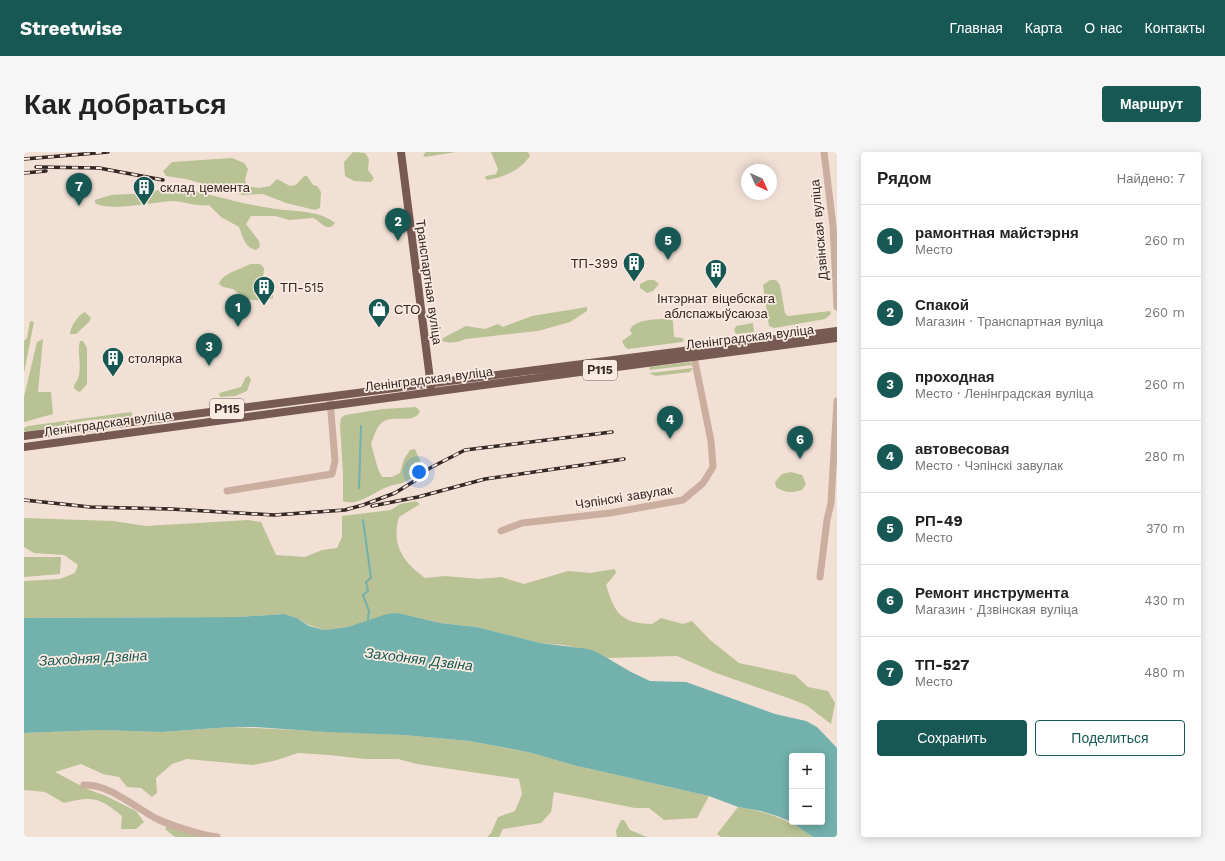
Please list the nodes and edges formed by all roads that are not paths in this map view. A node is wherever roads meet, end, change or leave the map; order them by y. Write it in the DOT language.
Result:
graph roads {
  1 [pos="401,152"];
  2 [pos="824,152"];
  3 [pos="837,307"];
  4 [pos="837,331"];
  5 [pos="837,338"];
  6 [pos="693,353"];
  7 [pos="431,382"];
  8 [pos="432,391"];
  9 [pos="330,400"];
  10 [pos="837,401"];
  11 [pos="208,412"];
  12 [pos="209,421"];
  13 [pos="24,436"];
  14 [pos="24,447"];
  15 [pos="227,491"];
  16 [pos="501,531"];
  17 [pos="820,577"];
  18 [pos="84,785"];
  19 [pos="217,837"];
  1 -- 7 [label="main road, Транспартная вуліца"];
  2 -- 3 [label="street, Дзвінская вуліца"];
  4 -- 6 [label="main road, Ленінградская вуліца / Р115"];
  5 -- 6 [label="main road, Ленінградская вуліца / Р115"];
  6 -- 7 [label="main road, Ленінградская вуліца / Р115"];
  6 -- 8 [label="main road, Ленінградская вуліца / Р115"];
  6 -- 16 [label="street, Чэпінскі завулак"];
  7 -- 8 [label="main road, Транспартная вуліца"];
  7 -- 9 [label="main road, Ленінградская вуліца / Р115"];
  8 -- 9 [label="main road, Ленінградская вуліца / Р115"];
  9 -- 11 [label="main road, Ленінградская вуліца / Р115"];
  9 -- 12 [label="main road, Ленінградская вуліца / Р115"];
  9 -- 15 [label="street"];
  10 -- 17 [label="street"];
  11 -- 12 [label="street"];
  11 -- 13 [label="main road, Ленінградская вуліца / Р115"];
  12 -- 14 [label="main road, Ленінградская вуліца / Р115"];
  18 -- 19 [label="street"];
}
